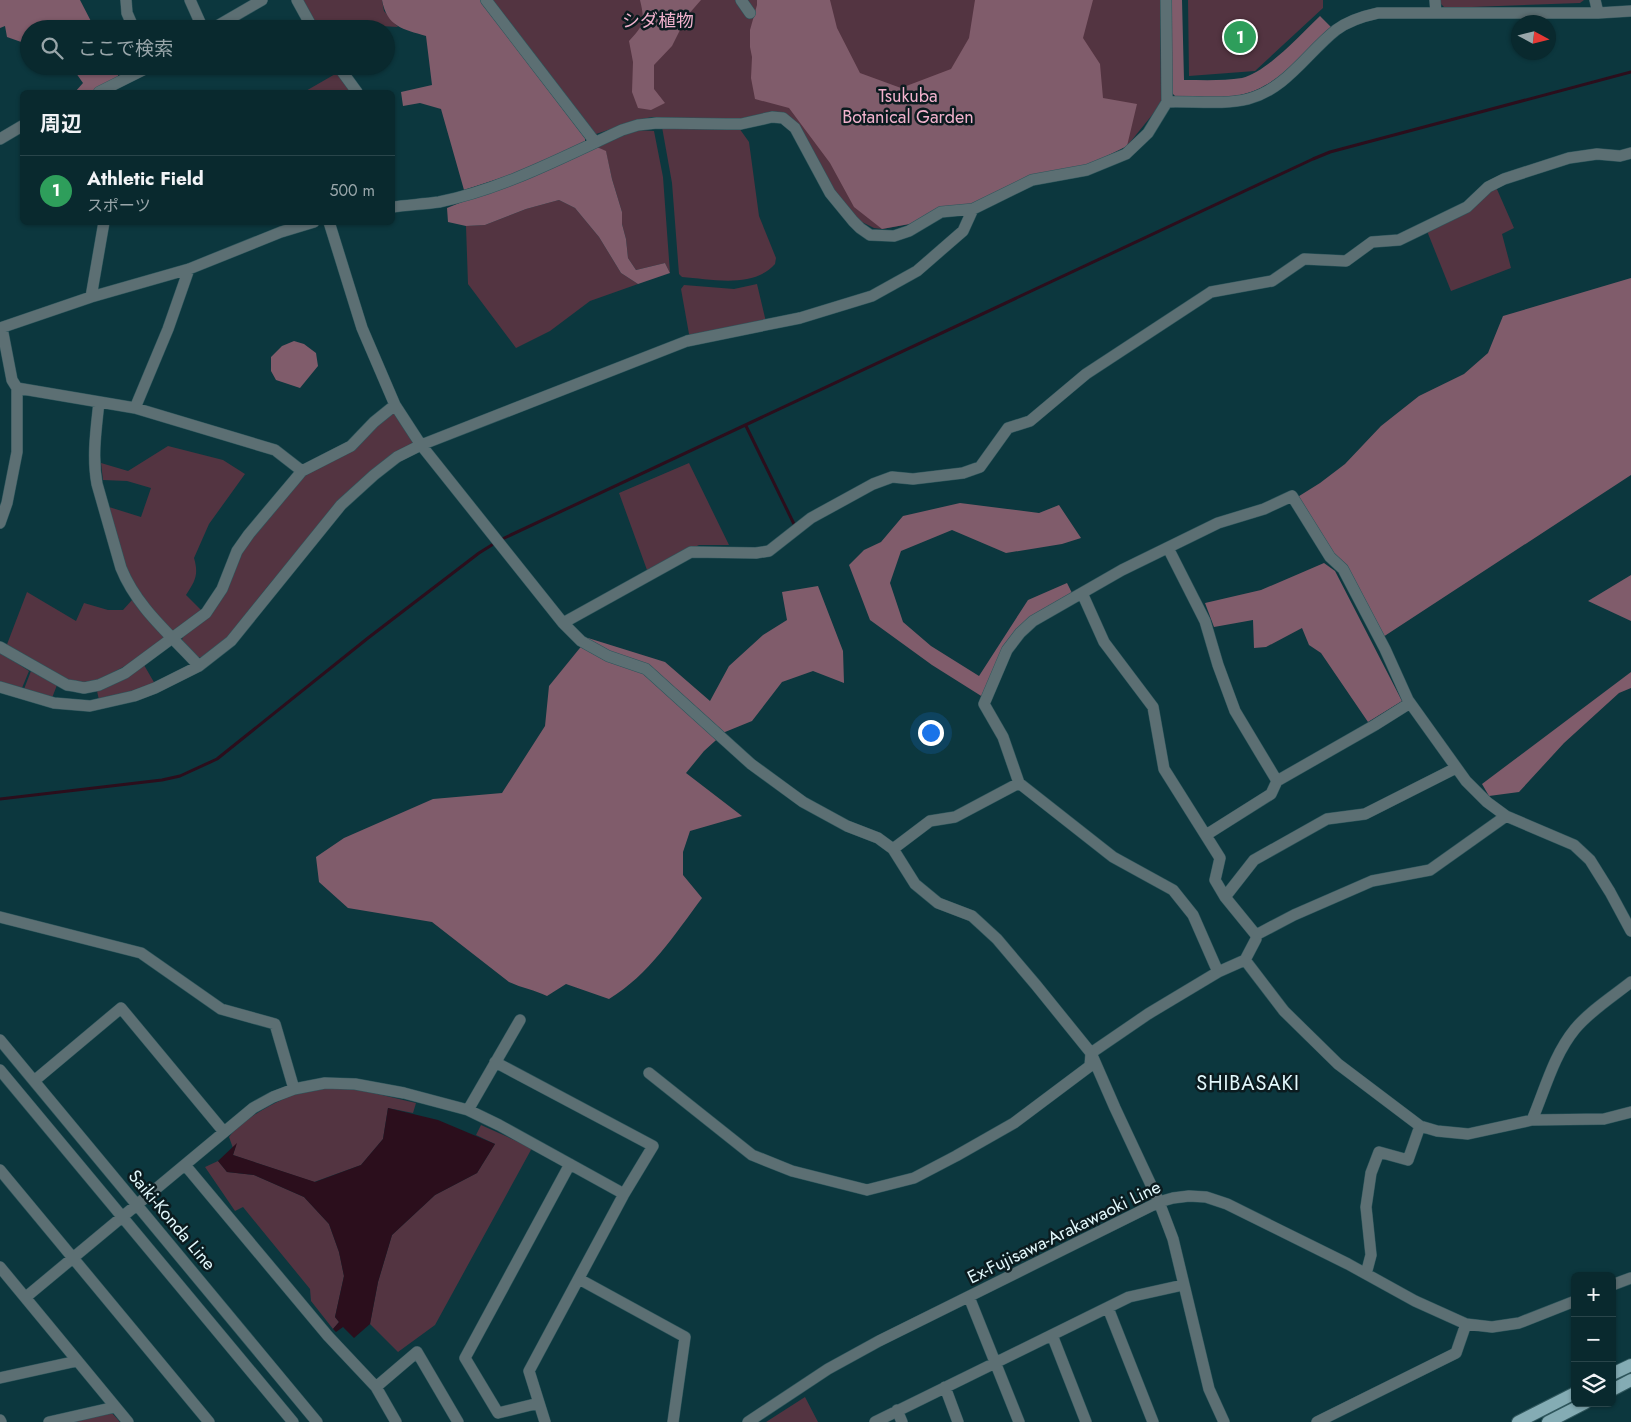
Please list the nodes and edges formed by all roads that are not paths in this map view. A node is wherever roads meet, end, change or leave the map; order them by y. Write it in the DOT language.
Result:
graph roads {
  1 [pos="126,0"];
  2 [pos="190,0"];
  3 [pos="262,0"];
  4 [pos="297,0"];
  5 [pos="486,0"];
  6 [pos="742,0"];
  7 [pos="1166,0"];
  8 [pos="1435,0"];
  9 [pos="1596,0"];
  10 [pos="1631,11"];
  11 [pos="750,13"];
  12 [pos="1436,13"];
  13 [pos="1598,13"];
  14 [pos="130,20"];
  15 [pos="199,20"];
  16 [pos="228,20"];
  17 [pos="308,20"];
  18 [pos="133,75"];
  19 [pos="345,75"];
  20 [pos="103,90"];
  21 [pos="356,90"];
  22 [pos="1167,102"];
  23 [pos="20,127"];
  24 [pos="0,139"];
  25 [pos="595,142"];
  26 [pos="1631,153"];
  27 [pos="395,207"];
  28 [pos="973,209"];
  29 [pos="103,225"];
  30 [pos="292,225"];
  31 [pos="330,225"];
  32 [pos="278,227"];
  33 [pos="189,269"];
  34 [pos="91,298"];
  35 [pos="1,328"];
  36 [pos="16,388"];
  37 [pos="99,402"];
  38 [pos="396,405"];
  39 [pos="135,408"];
  40 [pos="421,445"];
  41 [pos="302,471"];
  42 [pos="0,523"];
  43 [pos="1168,548"];
  44 [pos="1082,593"];
  45 [pos="563,623"];
  46 [pos="174,638"];
  47 [pos="0,647"];
  48 [pos="199,666"];
  49 [pos="0,687"];
  50 [pos="1410,703"];
  51 [pos="1456,768"];
  52 [pos="1278,781"];
  53 [pos="1019,783"];
  54 [pos="1506,816"];
  55 [pos="1206,835"];
  56 [pos="893,849"];
  57 [pos="1225,897"];
  58 [pos="0,917"];
  59 [pos="1631,931"];
  60 [pos="1256,935"];
  61 [pos="1245,960"];
  62 [pos="1218,972"];
  63 [pos="1631,982"];
  64 [pos="520,1020"];
  65 [pos="0,1040"];
  66 [pos="1091,1053"];
  67 [pos="495,1062"];
  68 [pos="0,1070"];
  69 [pos="649,1073"];
  70 [pos="34,1081"];
  71 [pos="294,1089"];
  72 [pos="468,1110"];
  73 [pos="1631,1112"];
  74 [pos="1532,1120"];
  75 [pos="1420,1126"];
  76 [pos="224,1132"];
  77 [pos="185,1164"];
  78 [pos="570,1164"];
  79 [pos="0,1170"];
  80 [pos="624,1194"];
  81 [pos="1159,1202"];
  82 [pos="137,1205"];
  83 [pos="122,1218"];
  84 [pos="74,1258"];
  85 [pos="0,1267"];
  86 [pos="1366,1274"];
  87 [pos="579,1278"];
  88 [pos="1631,1278"];
  89 [pos="1616,1284"];
  90 [pos="1183,1285"];
  91 [pos="26,1297"];
  92 [pos="969,1297"];
  93 [pos="1571,1302"];
  94 [pos="1108,1308"];
  95 [pos="1466,1324"];
  96 [pos="1052,1335"];
  97 [pos="77,1361"];
  98 [pos="996,1364"];
  99 [pos="1631,1365"];
  100 [pos="1616,1372"];
  101 [pos="0,1378"];
  102 [pos="1631,1380"];
  103 [pos="376,1387"];
  104 [pos="945,1387"];
  105 [pos="1616,1388"];
  106 [pos="1571,1395"];
  107 [pos="539,1403"];
  108 [pos="115,1407"];
  109 [pos="1577,1407"];
  110 [pos="897,1410"];
  111 [pos="49,1422"];
  112 [pos="128,1422"];
  113 [pos="209,1422"];
  114 [pos="293,1422"];
  115 [pos="317,1422"];
  116 [pos="396,1422"];
  117 [pos="458,1422"];
  118 [pos="546,1422"];
  119 [pos="673,1422"];
  120 [pos="748,1422"];
  121 [pos="875,1422"];
  122 [pos="902,1422"];
  123 [pos="958,1422"];
  124 [pos="1019,1422"];
  125 [pos="1086,1422"];
  126 [pos="1153,1422"];
  127 [pos="1224,1422"];
  128 [pos="1316,1422"];
  129 [pos="1518,1422"];
  130 [pos="1548,1422"];
  1 -- 14 [label="street"];
  2 -- 15 [label="street"];
  3 -- 16 [label="street"];
  4 -- 17 [label="street"];
  5 -- 25 [label="street"];
  6 -- 11 [label="street"];
  7 -- 22 [label="street"];
  8 -- 12 [label="street"];
  9 -- 13 [label="street"];
  10 -- 13 [label="street"];
  12 -- 13 [label="street"];
  12 -- 22 [label="street"];
  18 -- 20 [label="street"];
  19 -- 21 [label="street"];
  22 -- 28 [label="street"];
  23 -- 24 [label="street"];
  25 -- 27 [label="street"];
  25 -- 28 [label="street"];
  26 -- 45 [label="street"];
  28 -- 40 [label="street"];
  29 -- 34 [label="street"];
  30 -- 32 [label="street"];
  31 -- 38 [label="street"];
  32 -- 33 [label="street"];
  33 -- 34 [label="street"];
  33 -- 39 [label="street"];
  34 -- 35 [label="street"];
  35 -- 36 [label="street"];
  36 -- 37 [label="street"];
  36 -- 42 [label="street"];
  37 -- 39 [label="street"];
  37 -- 46 [label="street"];
  38 -- 40 [label="street"];
  38 -- 41 [label="street"];
  39 -- 41 [label="street"];
  40 -- 45 [label="street"];
  40 -- 48 [label="street"];
  41 -- 46 [label="street"];
  43 -- 44 [label="street"];
  43 -- 50 [label="street"];
  43 -- 52 [label="street"];
  44 -- 53 [label="street"];
  44 -- 55 [label="street"];
  45 -- 56 [label="street"];
  46 -- 47 [label="street"];
  46 -- 48 [label="street"];
  48 -- 49 [label="street"];
  50 -- 51 [label="street"];
  50 -- 52 [label="street"];
  51 -- 54 [label="street"];
  51 -- 57 [label="street"];
  52 -- 55 [label="street"];
  53 -- 56 [label="street"];
  53 -- 62 [label="street"];
  54 -- 59 [label="street"];
  54 -- 60 [label="street"];
  55 -- 57 [label="street"];
  56 -- 66 [label="street"];
  57 -- 60 [label="street"];
  58 -- 71 [label="street"];
  60 -- 61 [label="street"];
  61 -- 62 [label="street"];
  61 -- 75 [label="street"];
  62 -- 66 [label="street"];
  63 -- 74 [label="street"];
  64 -- 67 [label="street"];
  65 -- 70 [label="street, Saiki-Konda Line"];
  66 -- 69 [label="street"];
  66 -- 81 [label="street"];
  67 -- 72 [label="street"];
  67 -- 80 [label="street"];
  68 -- 83 [label="street, Saiki-Konda Line"];
  70 -- 76 [label="street"];
  70 -- 82 [label="street, Saiki-Konda Line"];
  71 -- 72 [label="street"];
  71 -- 76 [label="street"];
  72 -- 78 [label="street"];
  73 -- 74 [label="street"];
  74 -- 75 [label="street"];
  75 -- 86 [label="street"];
  76 -- 77 [label="street"];
  77 -- 82 [label="street"];
  77 -- 103 [label="street"];
  78 -- 80 [label="street"];
  78 -- 107 [label="street"];
  79 -- 84 [label="street"];
  80 -- 87 [label="street"];
  81 -- 86 [label="street, Ex-Fujisawa-Arakawaoki Line"];
  81 -- 90 [label="street"];
  81 -- 92 [label="street, Ex-Fujisawa-Arakawaoki Line"];
  82 -- 83 [label="street"];
  82 -- 115 [label="street, Saiki-Konda Line"];
  83 -- 84 [label="street"];
  83 -- 114 [label="street, Saiki-Konda Line"];
  84 -- 91 [label="street"];
  84 -- 113 [label="street"];
  85 -- 91 [label="street"];
  86 -- 95 [label="street, Ex-Fujisawa-Arakawaoki Line"];
  87 -- 107 [label="street"];
  87 -- 119 [label="street"];
  88 -- 89 [label="street"];
  90 -- 94 [label="street"];
  90 -- 127 [label="street"];
  91 -- 97 [label="street"];
  92 -- 98 [label="street"];
  92 -- 120 [label="street, Ex-Fujisawa-Arakawaoki Line"];
  93 -- 95 [label="street, Ex-Fujisawa-Arakawaoki Line"];
  94 -- 96 [label="street"];
  94 -- 126 [label="street"];
  95 -- 128 [label="street"];
  96 -- 98 [label="street"];
  96 -- 125 [label="street"];
  97 -- 101 [label="street"];
  97 -- 108 [label="street"];
  98 -- 104 [label="street"];
  98 -- 124 [label="street"];
  99 -- 100 [label="main road"];
  102 -- 105 [label="main road"];
  103 -- 116 [label="street"];
  103 -- 117 [label="street"];
  104 -- 110 [label="street"];
  104 -- 123 [label="street"];
  106 -- 129 [label="main road"];
  107 -- 118 [label="street"];
  108 -- 111 [label="street"];
  108 -- 112 [label="street"];
  109 -- 130 [label="main road"];
  110 -- 121 [label="street"];
  110 -- 122 [label="street"];
}
